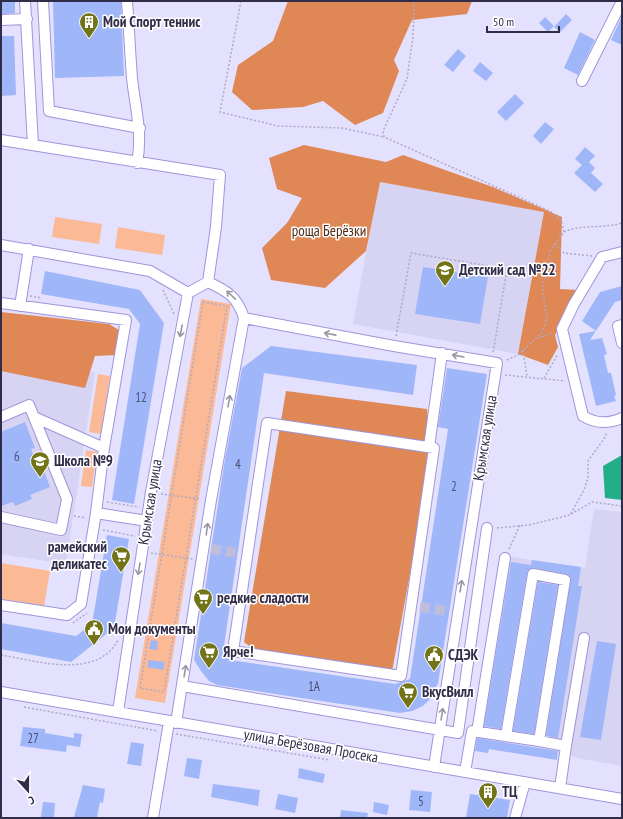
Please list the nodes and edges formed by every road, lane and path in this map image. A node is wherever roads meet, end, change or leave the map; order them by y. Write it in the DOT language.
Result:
graph roads {
  1 [pos="25,1"];
  2 [pos="43,1"];
  3 [pos="127,1"];
  4 [pos="241,1"];
  5 [pos="414,1"];
  6 [pos="622,1"];
  7 [pos="27,19"];
  8 [pos="1,20"];
  9 [pos="582,81"];
  10 [pos="140,128"];
  11 [pos="384,137"];
  12 [pos="1,140"];
  13 [pos="32,145"];
  14 [pos="137,163"];
  15 [pos="622,223"];
  16 [pos="564,232"];
  17 [pos="555,244"];
  18 [pos="1,245"];
  19 [pos="29,249"];
  20 [pos="622,252"];
  21 [pos="602,257"];
  22 [pos="208,282"];
  23 [pos="163,290"];
  24 [pos="188,293"];
  25 [pos="29,295"];
  26 [pos="44,298"];
  27 [pos="1,303"];
  28 [pos="20,306"];
  29 [pos="244,318"];
  30 [pos="173,320"];
  31 [pos="622,325"];
  32 [pos="562,329"];
  33 [pos="536,339"];
  34 [pos="565,342"];
  35 [pos="622,344"];
  36 [pos="394,346"];
  37 [pos="523,350"];
  38 [pos="442,353"];
  39 [pos="494,362"];
  40 [pos="495,374"];
  41 [pos="527,377"];
  42 [pos="543,379"];
  43 [pos="575,381"];
  44 [pos="1,417"];
  45 [pos="34,417"];
  46 [pos="622,418"];
  47 [pos="606,423"];
  48 [pos="429,446"];
  49 [pos="104,448"];
  50 [pos="151,492"];
  51 [pos="172,495"];
  52 [pos="196,498"];
  53 [pos="211,500"];
  54 [pos="105,502"];
  55 [pos="622,506"];
  56 [pos="64,514"];
  57 [pos="570,515"];
  58 [pos="1,517"];
  59 [pos="95,517"];
  60 [pos="143,520"];
  61 [pos="520,526"];
  62 [pos="487,528"];
  63 [pos="136,536"];
  64 [pos="142,552"];
  65 [pos="162,555"];
  66 [pos="186,558"];
  67 [pos="505,558"];
  68 [pos="202,561"];
  69 [pos="1,605"];
  70 [pos="120,638"];
  71 [pos="584,638"];
  72 [pos="1,655"];
  73 [pos="182,686"];
  74 [pos="1,692"];
  75 [pos="118,712"];
  76 [pos="172,722"];
  77 [pos="440,730"];
  78 [pos="477,732"];
  79 [pos="506,736"];
  80 [pos="539,742"];
  81 [pos="566,746"];
  82 [pos="434,767"];
  83 [pos="465,772"];
  84 [pos="525,782"];
  85 [pos="560,788"];
  86 [pos="622,799"];
  87 [pos="153,818"];
  88 [pos="514,818"];
  1 -- 7 [label="street"];
  2 -- 10 [label="street"];
  3 -- 10 [label="street"];
  4 -- 11 [label="path"];
  5 -- 11 [label="path"];
  6 -- 9 [label="street"];
  7 -- 8 [label="street"];
  7 -- 13 [label="street"];
  10 -- 14 [label="street"];
  11 -- 16 [label="path"];
  12 -- 13 [label="street"];
  13 -- 14 [label="street"];
  14 -- 22 [label="street"];
  15 -- 16 [label="path"];
  16 -- 17 [label="path"];
  17 -- 21 [label="path"];
  17 -- 33 [label="path"];
  18 -- 19 [label="street"];
  19 -- 24 [label="street"];
  19 -- 28 [label="street"];
  20 -- 21 [label="street"];
  21 -- 32 [label="street"];
  22 -- 24 [label="street"];
  29 -- 22 [label="street, one-way"];
  23 -- 30 [label="path"];
  24 -- 50 [label="street, Крымская улица, one-way"];
  25 -- 26 [label="path"];
  27 -- 28 [label="street"];
  28 -- 49 [label="street"];
  36 -- 29 [label="street, one-way"];
  53 -- 29 [label="street, one-way"];
  31 -- 35 [label="street"];
  32 -- 33 [label="path"];
  32 -- 34 [label="street"];
  33 -- 37 [label="path"];
  34 -- 42 [label="path"];
  34 -- 43 [label="street"];
  36 -- 38 [label="street"];
  36 -- 39 [label="path"];
  37 -- 39 [label="path"];
  37 -- 41 [label="path"];
  39 -- 38 [label="street, one-way"];
  38 -- 48 [label="street"];
  39 -- 40 [label="street, Крымская улица"];
  40 -- 41 [label="path"];
  77 -- 40 [label="street, Крымская улица, one-way"];
  41 -- 42 [label="path"];
  42 -- 43 [label="path"];
  43 -- 47 [label="street"];
  44 -- 45 [label="street"];
  45 -- 49 [label="street"];
  45 -- 56 [label="street"];
  46 -- 47 [label="street"];
  47 -- 57 [label="path"];
  48 -- 48 [label="street"];
  49 -- 59 [label="street"];
  50 -- 51 [label="path"];
  50 -- 60 [label="street, Крымская улица"];
  51 -- 52 [label="path"];
  51 -- 52 [label="path"];
  51 -- 65 [label="path"];
  52 -- 53 [label="path"];
  52 -- 66 [label="path"];
  68 -- 53 [label="street, one-way"];
  54 -- 60 [label="path"];
  55 -- 57 [label="path"];
  56 -- 58 [label="street"];
  56 -- 59 [label="path"];
  57 -- 61 [label="path"];
  59 -- 60 [label="street"];
  59 -- 69 [label="street"];
  60 -- 63 [label="path"];
  60 -- 64 [label="street, Крымская улица"];
  61 -- 62 [label="path"];
  61 -- 67 [label="path"];
  62 -- 77 [label="street"];
  64 -- 65 [label="path"];
  64 -- 75 [label="street, Крымская улица, one-way"];
  65 -- 66 [label="path"];
  65 -- 66 [label="path"];
  66 -- 68 [label="path"];
  67 -- 78 [label="street"];
  73 -- 68 [label="street, one-way"];
  70 -- 72 [label="path"];
  71 -- 81 [label="street"];
  73 -- 76 [label="street"];
  73 -- 77 [label="street"];
  74 -- 75 [label="street, улица Берёзовая Просека"];
  75 -- 76 [label="street, улица Берёзовая Просека"];
  76 -- 82 [label="street, улица Берёзовая Просека"];
  76 -- 87 [label="street"];
  77 -- 82 [label="street, Крымская улица"];
  78 -- 79 [label="street"];
  78 -- 83 [label="street"];
  79 -- 80 [label="street"];
  79 -- 80 [label="street"];
  80 -- 81 [label="street"];
  81 -- 85 [label="street"];
  82 -- 83 [label="street, улица Берёзовая Просека"];
  83 -- 84 [label="street, улица Берёзовая Просека"];
  84 -- 85 [label="street, улица Берёзовая Просека"];
  84 -- 88 [label="street"];
  85 -- 86 [label="street, улица Берёзовая Просека"];
}
